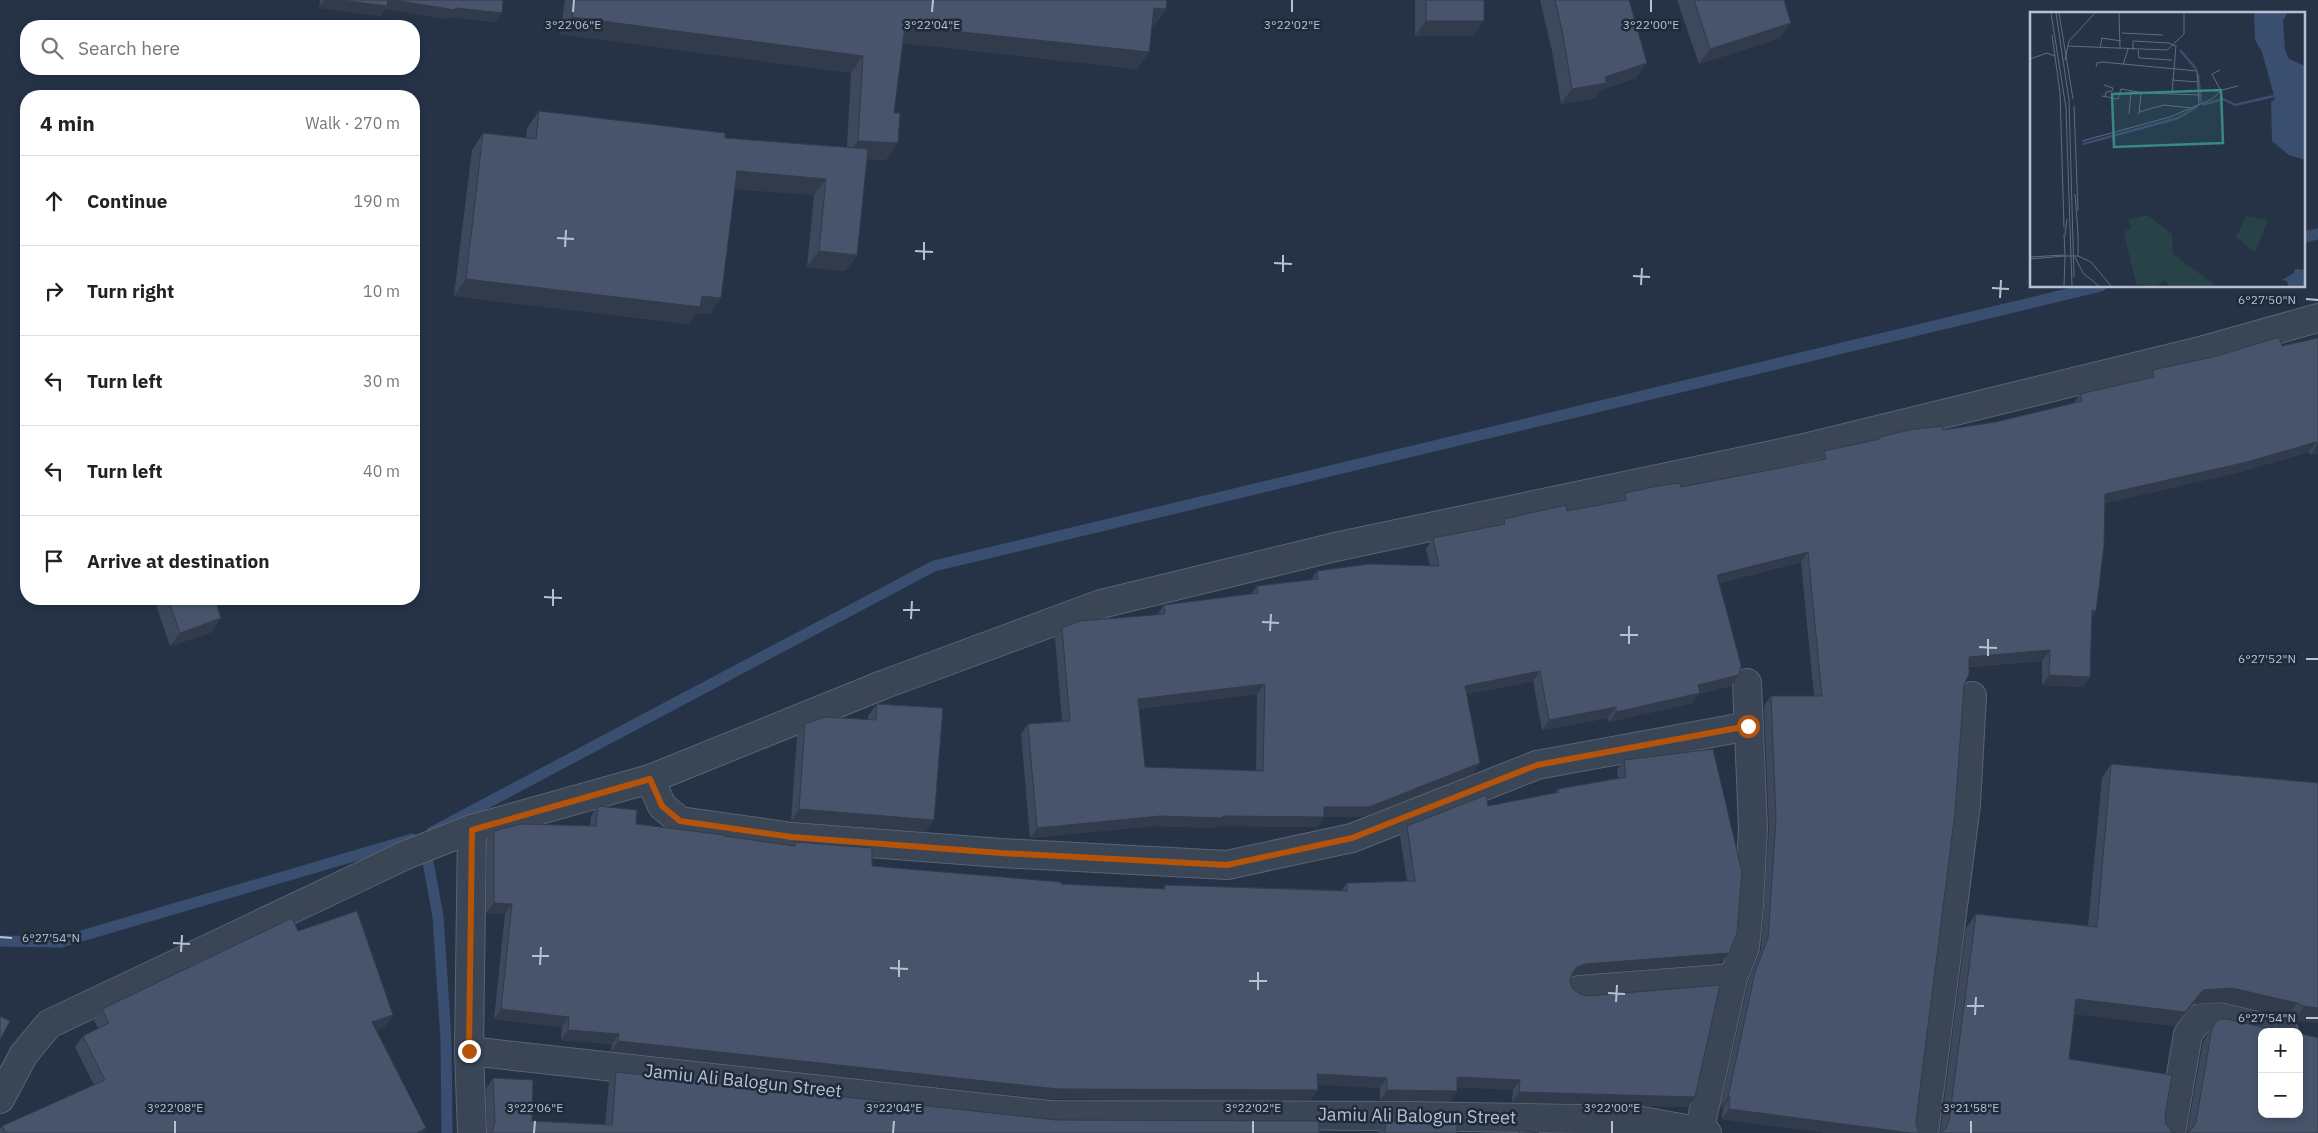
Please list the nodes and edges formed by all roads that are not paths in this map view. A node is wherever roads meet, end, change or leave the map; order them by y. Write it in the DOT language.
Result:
graph roads {
  1 [pos="2318,318"];
  2 [pos="1747,683"];
  3 [pos="1972,696"];
  4 [pos="1748,726"];
  5 [pos="650,779"];
  6 [pos="472,830"];
  7 [pos="1733,978"];
  8 [pos="1579,990"];
  9 [pos="2267,1028"];
  10 [pos="469,1051"];
  11 [pos="0,1099"];
  12 [pos="1049,1124"];
  13 [pos="1703,1132"];
  14 [pos="472,1133"];
  15 [pos="1924,1133"];
  16 [pos="2171,1133"];
  1 -- 5 [label="street"];
  2 -- 4 [label="street"];
  3 -- 15 [label="street"];
  4 -- 5 [label="street"];
  4 -- 7 [label="street"];
  5 -- 6 [label="street"];
  6 -- 10 [label="street"];
  6 -- 11 [label="street"];
  7 -- 8 [label="street"];
  7 -- 13 [label="street"];
  9 -- 16 [label="street"];
  10 -- 12 [label="street, Jamiu Ali Balogun Street"];
  10 -- 14 [label="street"];
  12 -- 13 [label="street, Jamiu Ali Balogun Street"];
}
